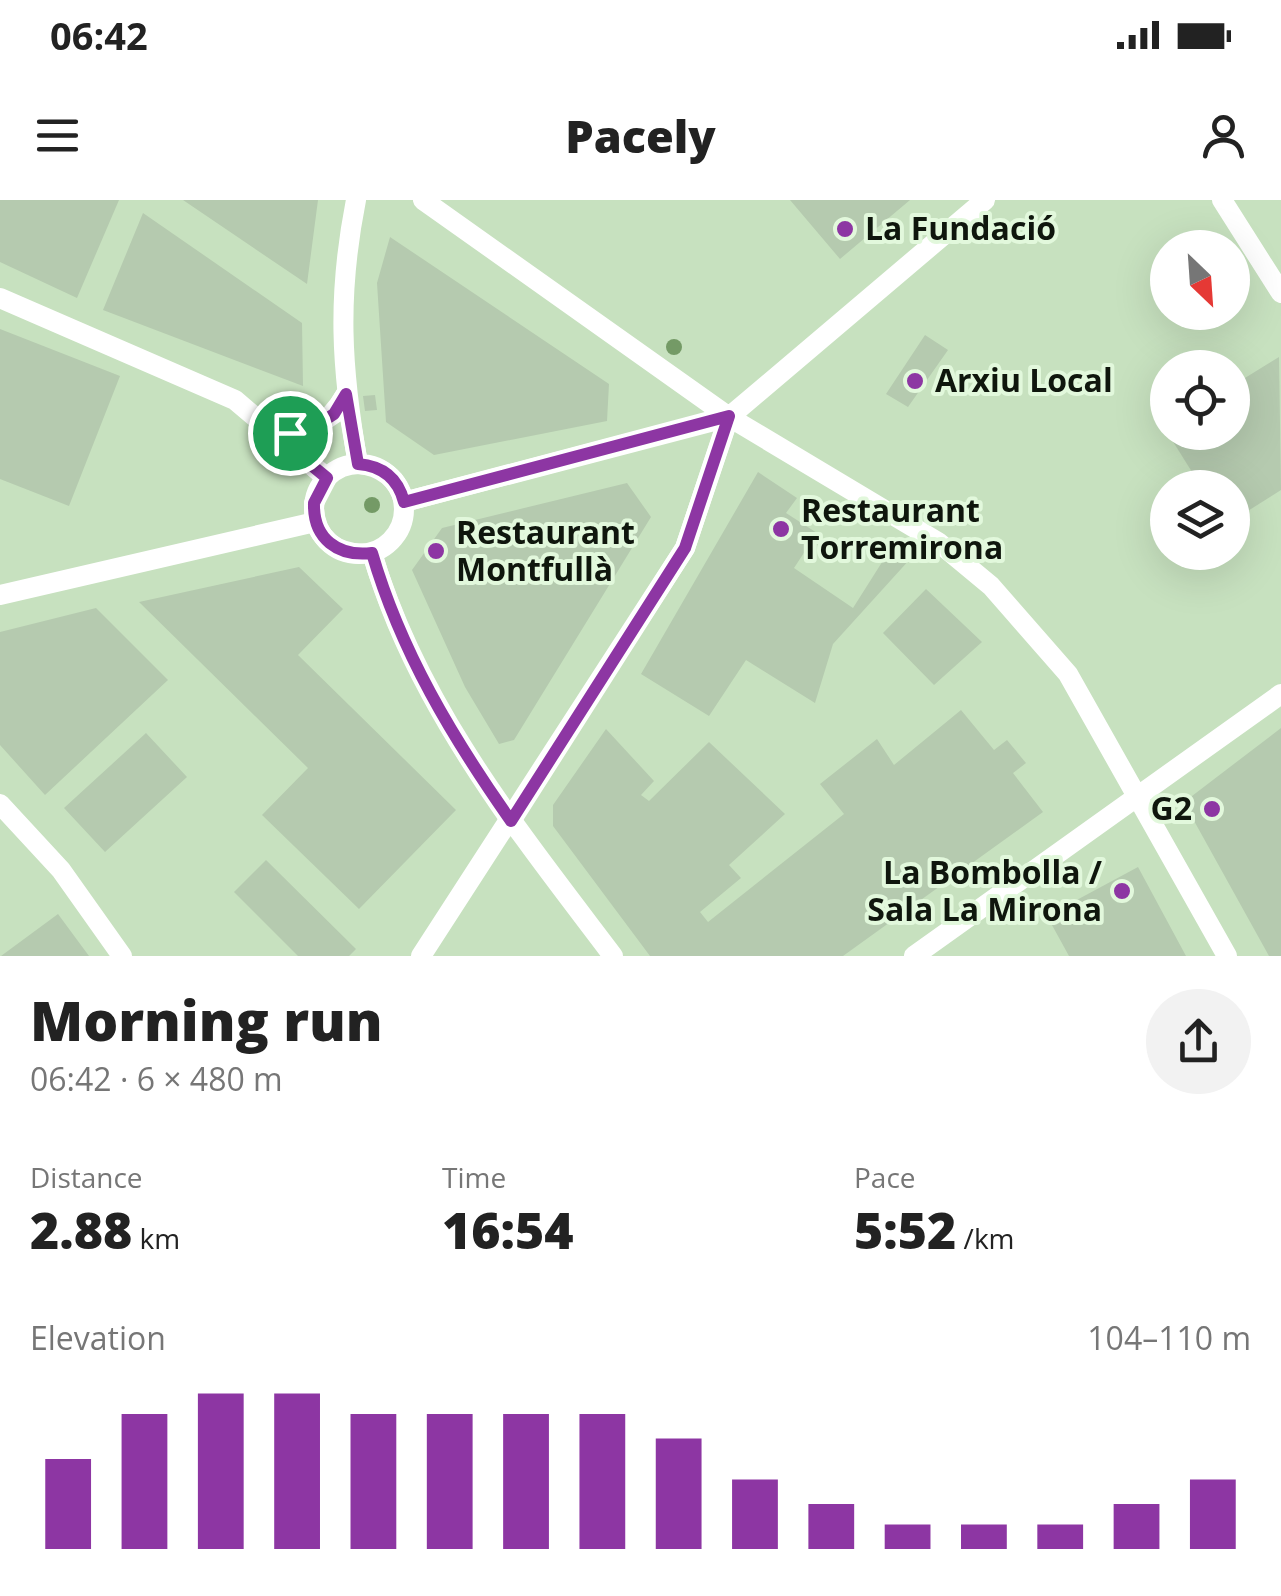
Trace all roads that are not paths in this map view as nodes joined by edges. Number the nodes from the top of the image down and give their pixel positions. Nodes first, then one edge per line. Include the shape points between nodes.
1 (356, 200) edge
2 (422, 200) edge
3 (985, 200) edge
4 (1222, 200) edge
5 (1281, 293) edge
6 (0, 298) edge
7 (346, 394) junction
8 (729, 416) junction
9 (264, 426) junction
10 (358, 464) junction
11 (327, 478) junction
12 (404, 502) junction
13 (315, 522) junction
14 (372, 553) junction
15 (0, 594) edge
16 (1281, 695) edge
17 (1135, 796) junction
18 (0, 804) edge
19 (511, 821) junction
20 (122, 956) edge
21 (421, 956) edge
22 (612, 956) edge
23 (914, 956) edge
24 (1227, 956) edge

1 - 7 street via 340,306
2 - 8 street
3 - 8 street
4 - 5 street
6 - 9 street via 235,400
7 - 9 street via 334,414 305,433
7 - 10 street
8 - 12 street
8 - 17 street via 938,542 991,586 1068,674
8 - 19 street via 685,548
9 - 11 street
10 - 11 street
10 - 12 street via 392,478
11 - 13 street via 314,503
12 - 14 street via 398,534
13 - 14 street via 331,546
13 - 15 street
14 - 19 street via 390,616 416,669
16 - 17 street
17 - 23 street
17 - 24 street
18 - 20 street via 61,870
19 - 21 street
19 - 22 street

